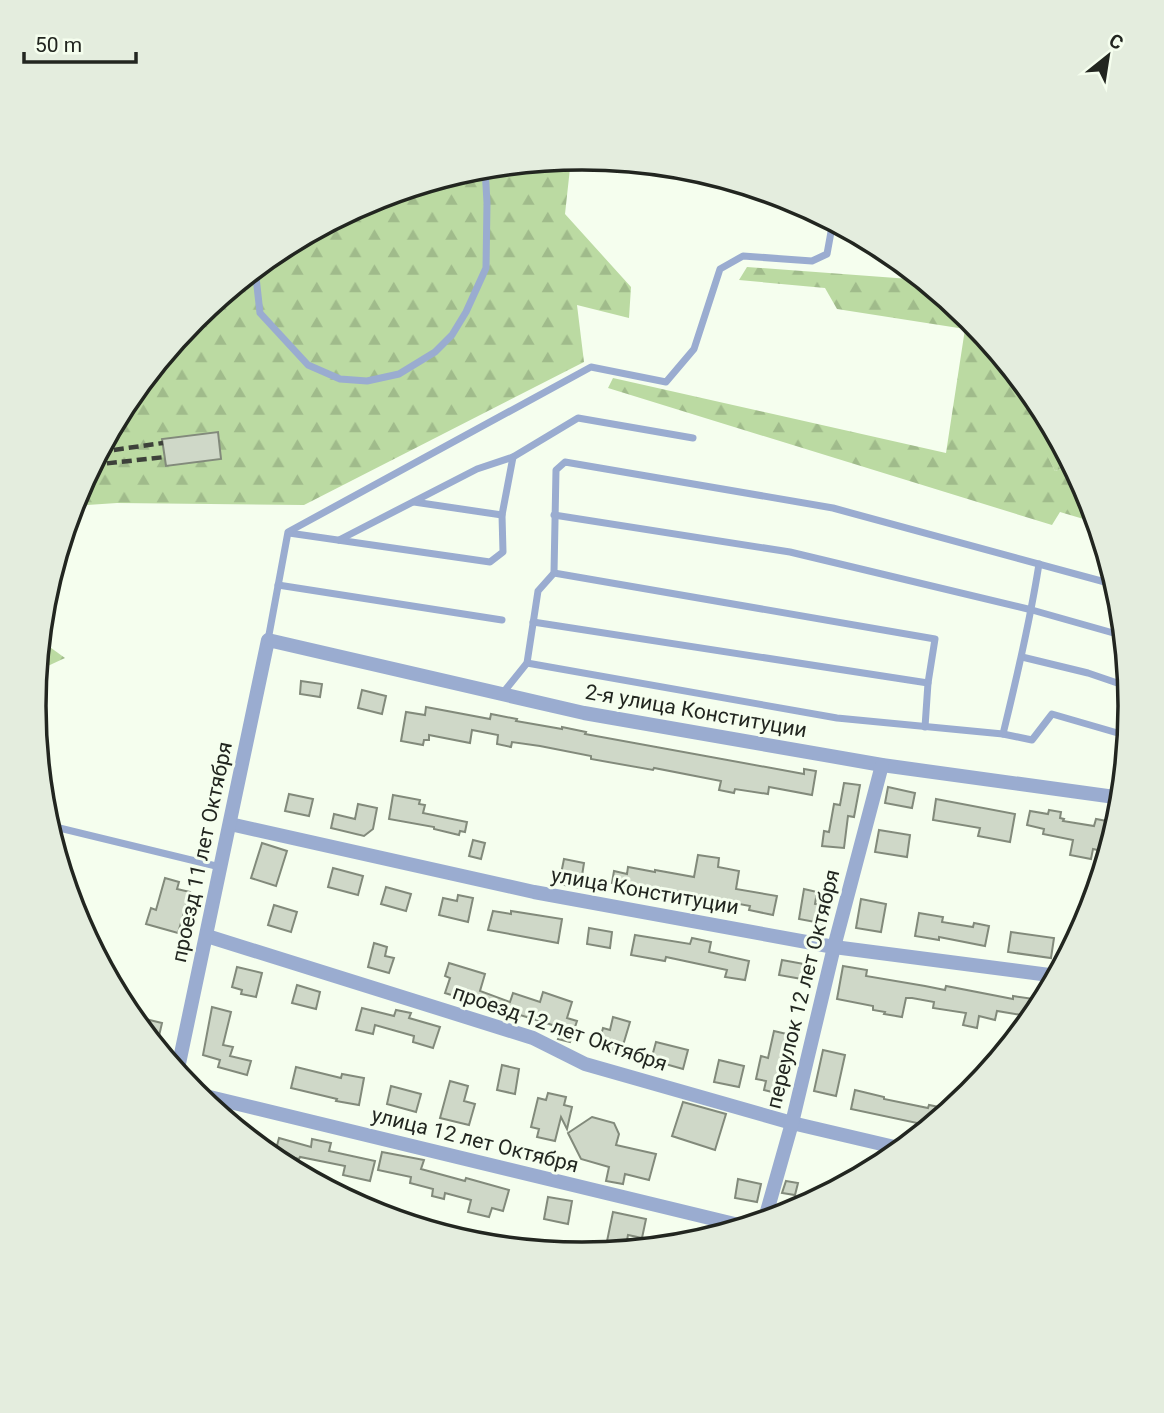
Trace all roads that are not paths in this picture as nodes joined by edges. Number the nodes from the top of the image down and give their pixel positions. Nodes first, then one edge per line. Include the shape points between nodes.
1 (486, 179) edge
2 (831, 232) edge
3 (256, 280) edge
4 (693, 438) dead end
5 (513, 457) junction
6 (414, 502) junction
7 (502, 515) junction
8 (554, 515) junction
9 (288, 532) junction
10 (339, 540) junction
11 (1038, 564) junction
12 (554, 573) junction
13 (1103, 582) edge
14 (278, 585) junction
15 (1031, 610) junction
16 (502, 620) dead end
17 (533, 622) junction
18 (1113, 633) edge
19 (268, 640) junction
20 (1022, 657) junction
21 (527, 663) junction
22 (928, 683) junction
23 (1117, 683) edge
24 (501, 694) junction
25 (925, 727) junction
26 (1117, 733) edge
27 (1003, 734) junction
28 (882, 765) junction
29 (1111, 796) edge
30 (230, 824) junction
31 (60, 828) edge
32 (221, 867) junction
33 (206, 936) junction
34 (834, 947) junction
35 (1047, 975) edge
36 (180, 1061) edge
37 (216, 1099) edge
38 (792, 1123) junction
39 (890, 1146) edge
40 (767, 1210) edge
41 (729, 1223) edge

1 - 3 lane via 486,268 452,335 435,352 399,374 367,382 340,379 308,365 260,313
2 - 9 lane via 827,254 812,261 743,256 720,269 694,349 666,382 591,367
4 - 5 lane via 578,418
5 - 6 lane via 477,469
5 - 7 lane
6 - 7 lane
6 - 10 lane
7 - 10 lane via 503,552 490,562
8 - 11 lane via 556,470 565,462 833,508
8 - 12 lane
8 - 15 lane via 790,552
9 - 10 lane
9 - 14 lane
11 - 13 lane
11 - 15 lane
12 - 17 lane via 538,591
12 - 22 lane via 935,639
14 - 16 lane
14 - 19 lane
15 - 18 lane
15 - 20 lane
17 - 21 lane
17 - 22 lane
19 - 24 street, 2-я улица Конституции
19 - 30 street, проезд 11 лет Октября
20 - 23 lane
20 - 27 lane
21 - 24 lane
21 - 25 lane via 837,719
22 - 25 lane
24 - 28 street, 2-я улица Конституции
25 - 27 lane
26 - 27 lane via 1052,714 1032,740
28 - 29 street, 2-я улица Конституции
28 - 34 street, переулок 12 лет Октября
30 - 32 street, проезд 11 лет Октября
30 - 34 street, улица Конституции via 534,892
31 - 32 lane
32 - 33 street, проезд 11 лет Октября
33 - 36 street, проезд 11 лет Октября
33 - 38 street, проезд 12 лет Октября via 533,1038 584,1064
34 - 35 street, улица Конституции
34 - 38 street, переулок 12 лет Октября
37 - 41 street, улица 12 лет Октября
38 - 39 street, проезд 12 лет Октября
38 - 40 street, переулок 12 лет Октября

